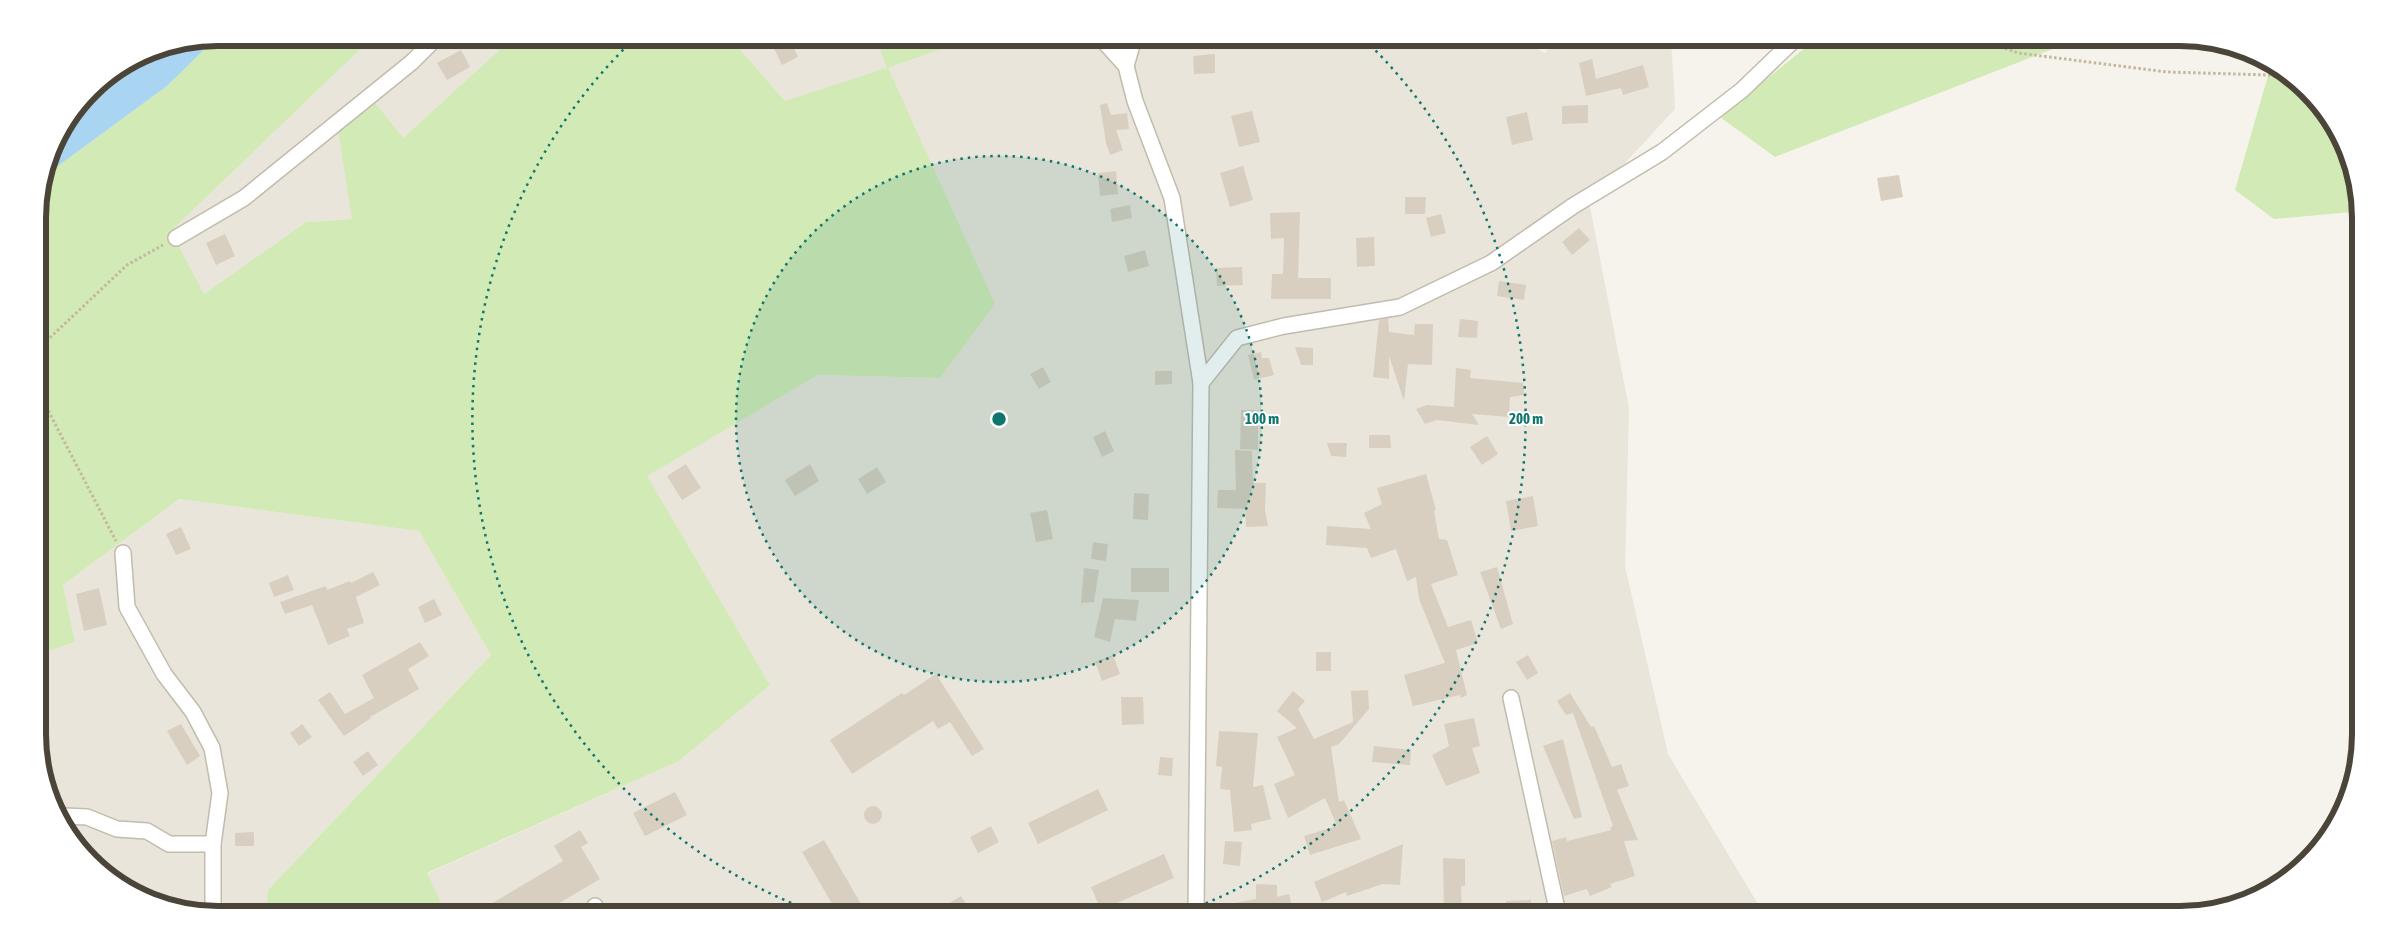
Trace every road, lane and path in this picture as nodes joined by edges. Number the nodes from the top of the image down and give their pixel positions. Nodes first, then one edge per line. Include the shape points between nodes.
1 (1787, 46) edge
2 (2000, 46) edge
3 (427, 47) edge
4 (1109, 47) edge
5 (1120, 47) edge
6 (1132, 47) edge
7 (1126, 66) junction
8 (2278, 77) edge
9 (176, 238) joint
10 (47, 341) edge
11 (1201, 383) junction
12 (47, 408) edge
13 (123, 554) joint
14 (1510, 698) dead end
15 (68, 816) edge
16 (213, 844) junction
17 (212, 905) edge
18 (1555, 905) edge
19 (1196, 906) edge

1 - 11 street via 1742,90 1662,152 1573,206 1491,263 1400,307 1284,326 1237,338
2 - 8 path via 2018,53 2168,72
3 - 9 street via 244,198
4 - 7 street
5 - 7 street
6 - 7 street
7 - 11 street via 1135,101 1172,198
9 - 10 path via 127,265
11 - 19 street
12 - 13 path
13 - 16 street via 128,606 164,674 193,712 212,748 220,793
14 - 18 street
15 - 16 street via 87,817 117,829 146,831 169,844
16 - 17 street

